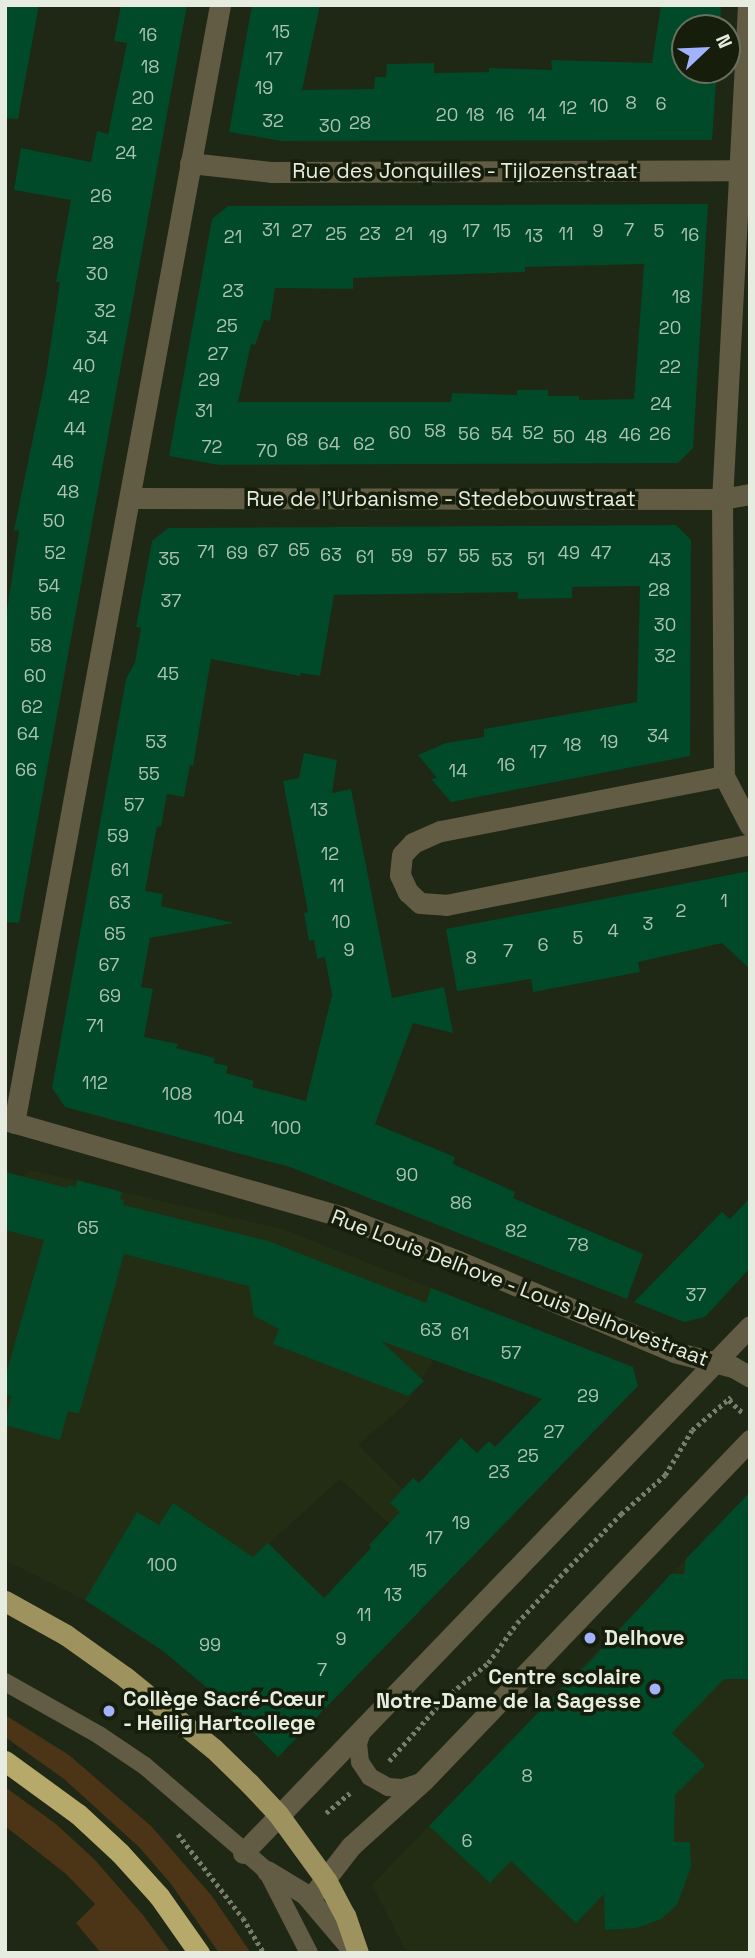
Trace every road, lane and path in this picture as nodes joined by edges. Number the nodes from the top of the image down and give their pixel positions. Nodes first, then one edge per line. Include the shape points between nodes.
1 (220, 5) edge
2 (748, 5) edge
3 (190, 163) junction
4 (739, 170) junction
5 (750, 494) edge
6 (131, 498) junction
7 (722, 499) junction
8 (724, 776) junction
9 (750, 826) edge
10 (750, 844) edge
11 (10, 1122) edge
12 (750, 1326) edge
13 (713, 1363) junction
14 (750, 1377) edge
15 (734, 1395) dead end
16 (728, 1399) junction
17 (750, 1420) edge
18 (750, 1440) edge
19 (5, 1601) edge
20 (5, 1682) edge
21 (364, 1726) junction
22 (5, 1761) edge
23 (387, 1763) dead end
24 (425, 1780) junction
25 (353, 1791) dead end
26 (320, 1806) dead end
27 (326, 1813) junction
28 (278, 1814) junction
29 (333, 1822) dead end
30 (178, 1834) dead end
31 (243, 1853) junction
32 (267, 1871) junction
33 (326, 1880) junction
34 (305, 1895) junction
35 (199, 1953) edge
36 (264, 1953) edge
37 (309, 1953) edge
38 (357, 1953) edge

1 - 3 street
2 - 4 street
3 - 4 street, Rue des Jonquilles - Tijlozenstraat via 271,172
3 - 6 street
4 - 7 street
5 - 7 street, Rue de l'Urbanisme - Stedebouwstraat
6 - 7 street, Rue de l'Urbanisme - Stedebouwstraat
6 - 11 street
7 - 8 street
8 - 9 street
8 - 10 street via 440,831 413,843 402,855 400,875 420,903 446,905
11 - 13 street, Rue Louis Delhove - Louis Delhovestraat via 343,1217 674,1352
12 - 13 street
13 - 14 street, Rue Louis Delhove - Louis Delhovestraat
13 - 21 street
15 - 16 path
16 - 17 path
16 - 23 path via 692,1430 665,1475 575,1562 517,1623 488,1663 446,1697
18 - 24 street
19 - 28 main road via 125,1677 214,1749
20 - 31 lane via 145,1766
21 - 24 lane via 358,1743 360,1762 370,1777 388,1787 403,1788
21 - 28 street
22 - 35 highway via 78,1814 120,1853 159,1896
24 - 33 street via 351,1846
25 - 27 path
26 - 27 path
27 - 29 path
28 - 31 street
28 - 33 main road
30 - 36 path
31 - 32 lane
32 - 34 street
32 - 37 lane
33 - 34 street via 313,1895
33 - 38 main road via 345,1915
34 - 38 street

